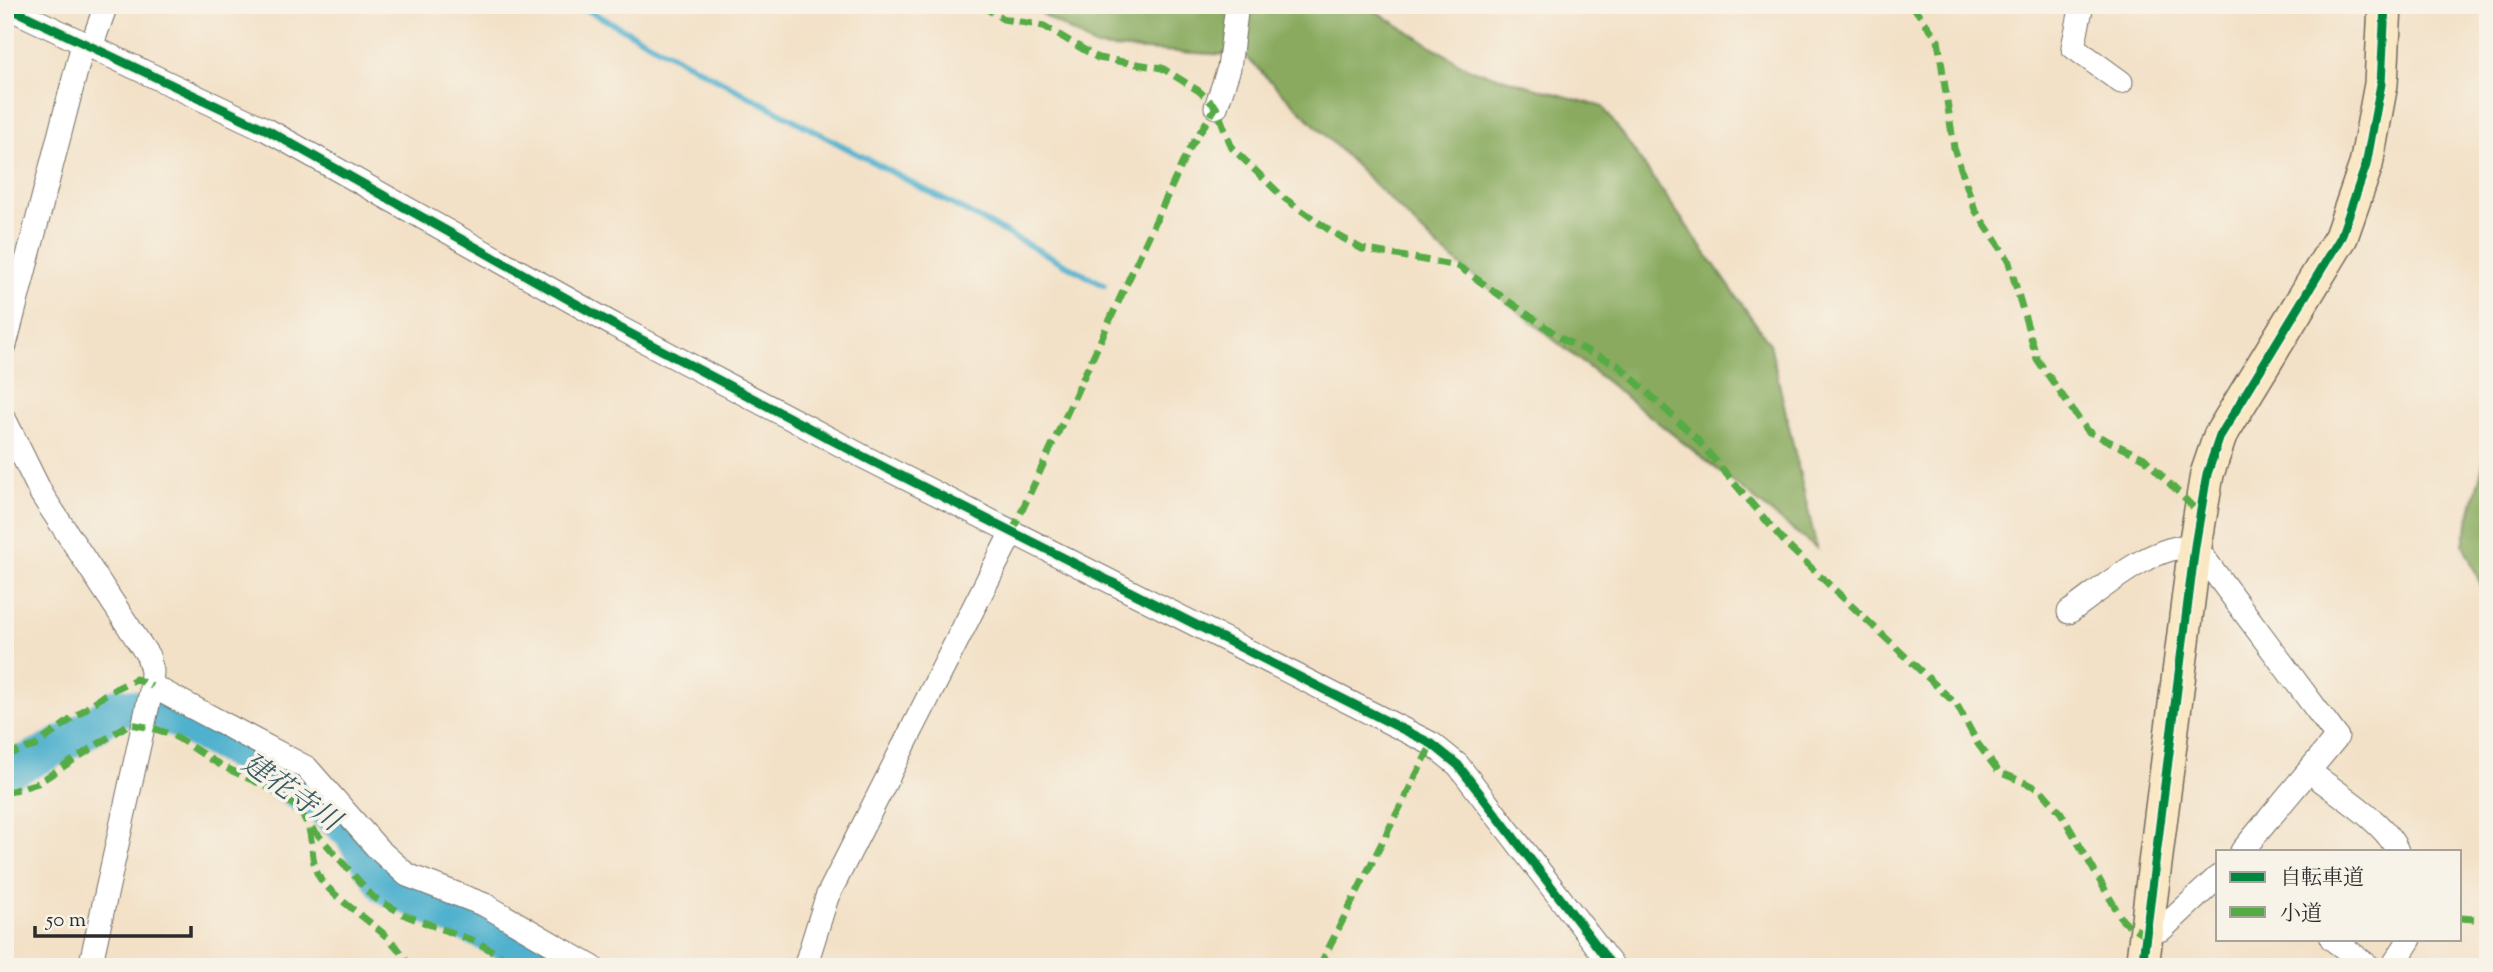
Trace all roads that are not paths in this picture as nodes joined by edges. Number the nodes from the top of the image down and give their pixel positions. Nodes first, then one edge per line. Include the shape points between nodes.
1 (106, 5) edge
2 (1237, 5) edge
3 (2082, 5) edge
4 (2385, 5) edge
5 (5, 6) edge
6 (87, 45) junction
7 (2121, 82) dead end
8 (1216, 107) dead end
9 (5, 345) edge
10 (5, 420) edge
11 (1012, 532) junction
12 (2194, 546) junction
13 (2069, 612) dead end
14 (151, 688) junction
15 (2310, 772) junction
16 (2243, 850) edge
17 (2397, 850) edge
18 (2216, 879) edge
19 (2333, 940) edge
20 (2409, 940) edge
21 (2143, 951) edge
22 (90, 967) edge
23 (592, 967) edge
24 (805, 967) edge
25 (1613, 967) edge
26 (2370, 967) edge
27 (2392, 967) edge

1 - 6 street
2 - 8 street via 1229,68
3 - 7 street via 2073,47
4 - 12 street via 2381,84 2366,165 2350,213 2341,237 2220,436 2207,474
5 - 6 street
6 - 9 street
6 - 11 street via 267,130 614,325
10 - 14 street via 41,495 148,656
11 - 24 street via 827,897
11 - 25 street via 1432,744 1458,765
12 - 13 street via 2175,545
12 - 15 street via 2337,737
12 - 21 street
14 - 22 street
14 - 23 street via 307,768 407,876 485,905
15 - 16 street
15 - 17 street via 2380,828
18 - 21 street
19 - 26 street
20 - 27 street

